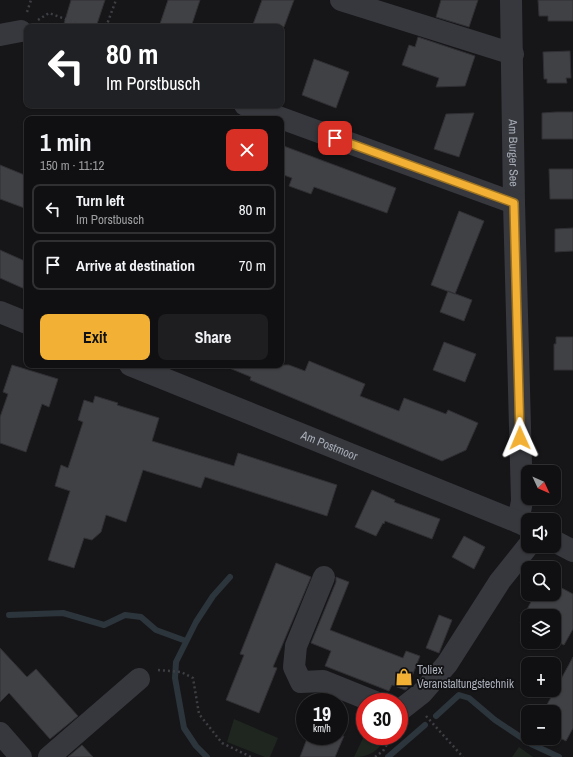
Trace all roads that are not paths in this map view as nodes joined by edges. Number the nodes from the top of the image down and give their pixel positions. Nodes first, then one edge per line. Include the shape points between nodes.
1 (341, 0) edge
2 (512, 0) edge
3 (513, 54) junction
4 (253, 108) edge
5 (275, 116) edge
6 (284, 119) edge
7 (514, 203) junction
8 (0, 312) edge
9 (24, 322) edge
10 (137, 368) edge
11 (522, 513) edge
12 (521, 524) edge
13 (561, 545) edge
14 (573, 551) edge
15 (522, 553) edge
16 (324, 577) dead end
17 (140, 679) dead end
18 (356, 695) edge
19 (408, 704) edge
20 (0, 733) edge
21 (21, 757) edge
22 (49, 757) edge

1 - 3 street
2 - 3 street, Am Burger See
3 - 7 street, Am Burger See
4 - 5 street
6 - 7 street
7 - 11 street, Am Burger See
8 - 9 street
10 - 12 street, Am Postmoor
13 - 14 street
15 - 19 street via 500,581 447,664 422,693
16 - 18 street via 296,646 294,667 301,682 323,681
17 - 22 street
20 - 21 street

